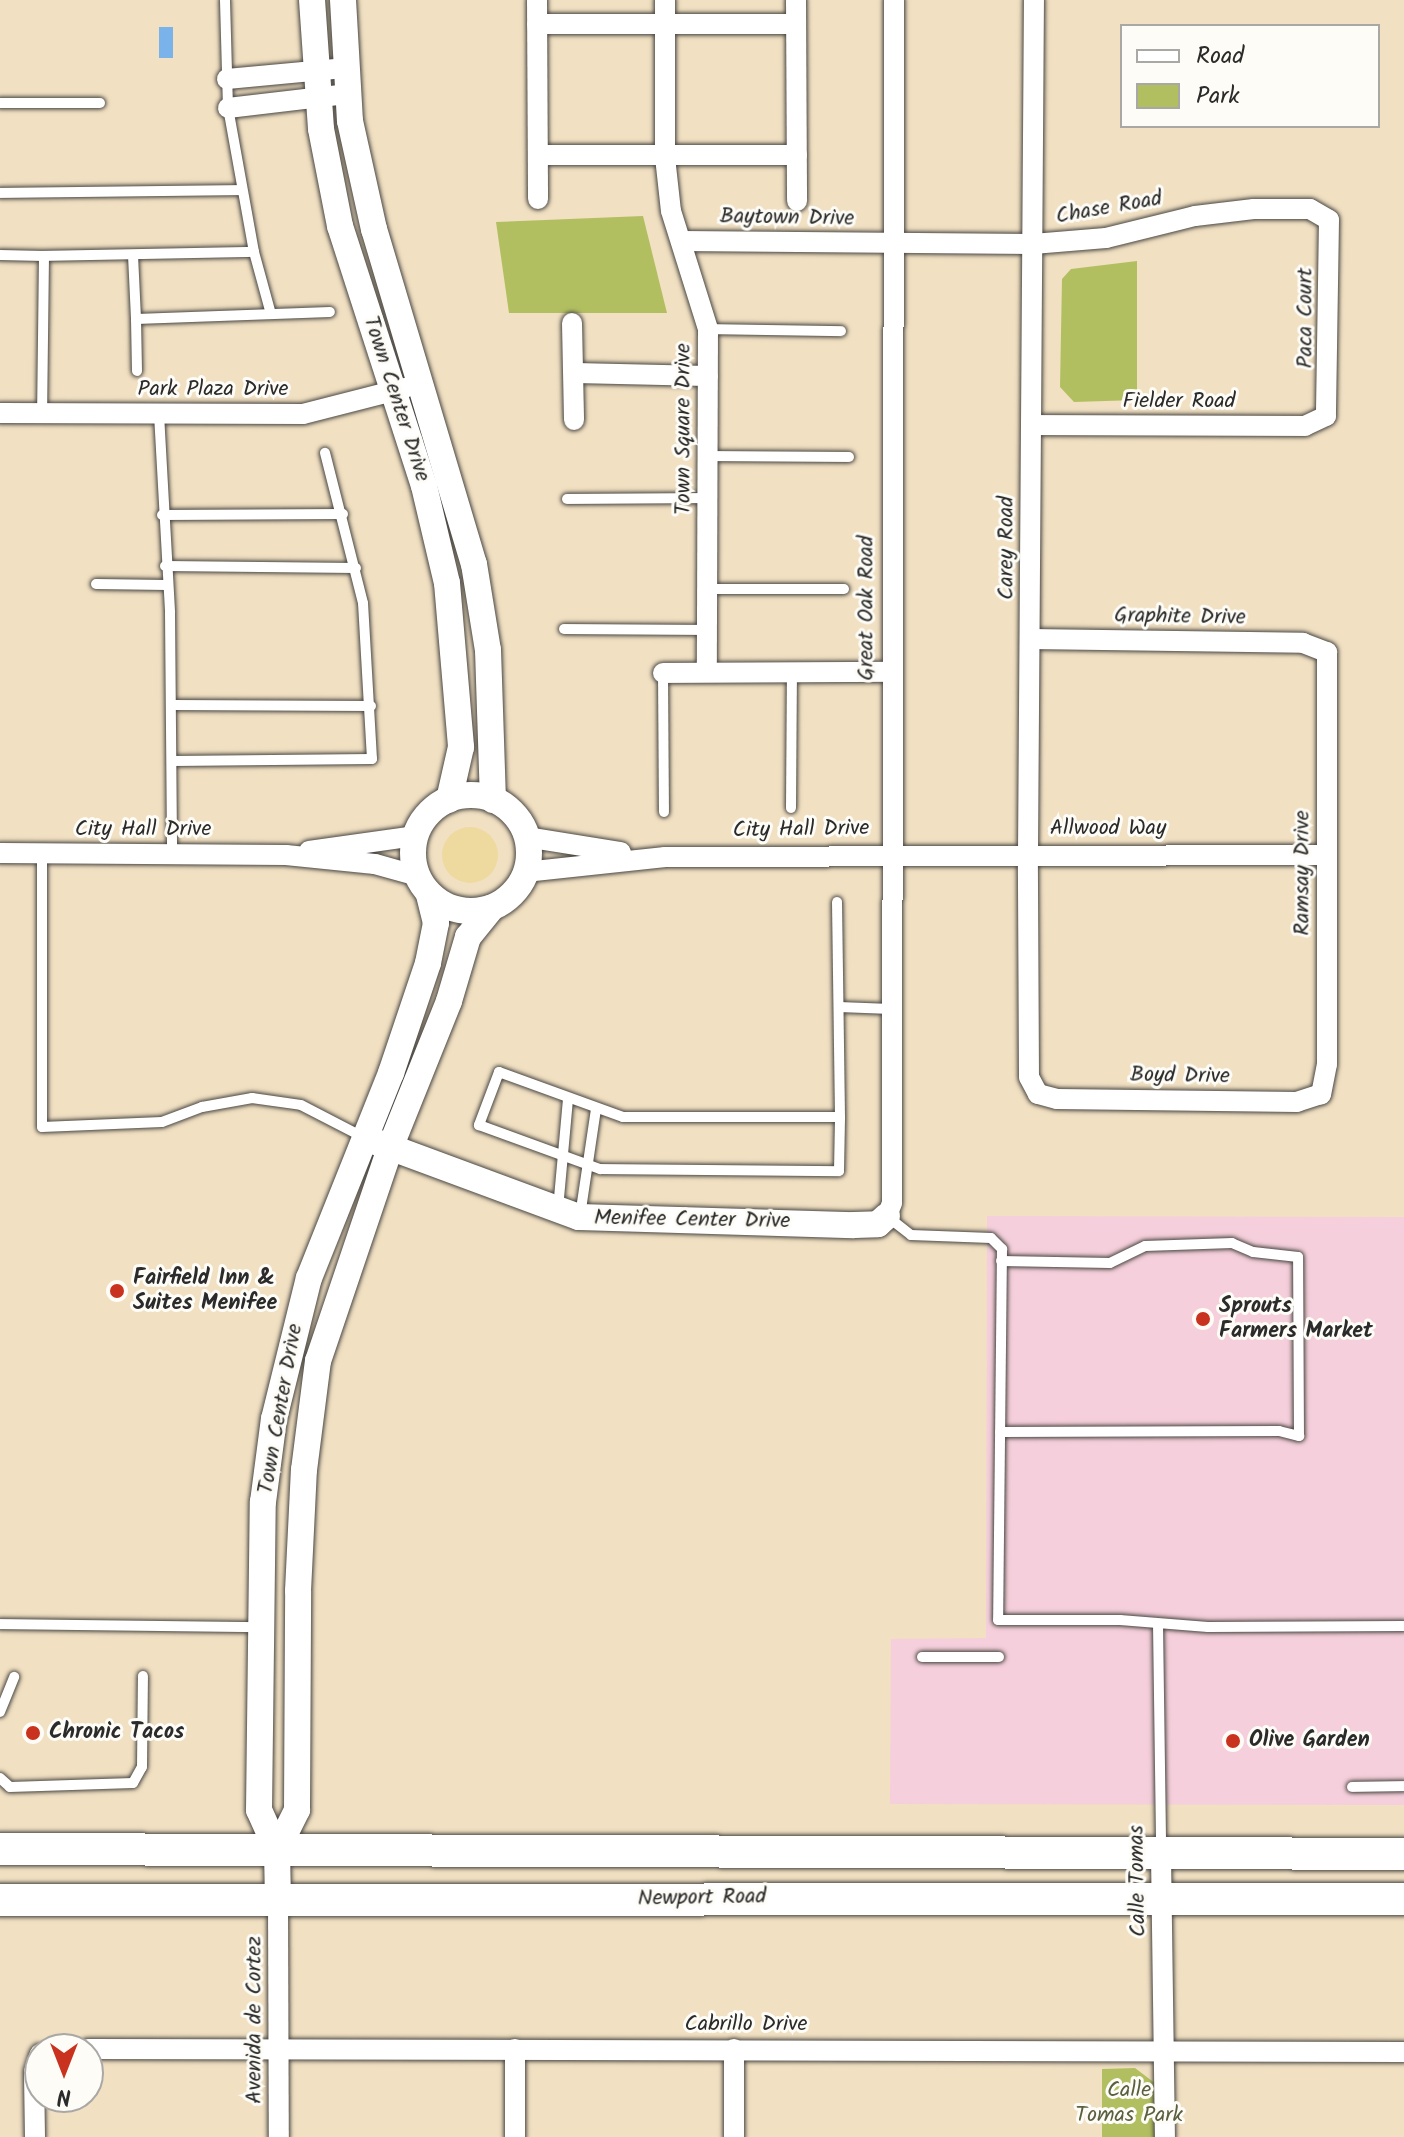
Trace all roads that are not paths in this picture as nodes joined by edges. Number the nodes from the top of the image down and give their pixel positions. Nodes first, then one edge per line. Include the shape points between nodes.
1 (225, 0) edge
2 (312, 0) edge
3 (343, 0) edge
4 (537, 0) edge
5 (665, 0) edge
6 (796, 0) edge
7 (894, 0) edge
8 (1034, 0) edge
9 (537, 24) junction
10 (664, 24) junction
11 (796, 24) junction
12 (227, 79) junction
13 (347, 81) junction
14 (316, 84) junction
15 (0, 103) edge
16 (100, 103) dead end
17 (228, 108) junction
18 (538, 155) junction
19 (797, 155) junction
20 (665, 157) junction
21 (242, 190) junction
22 (0, 193) edge
23 (538, 199) dead end
24 (797, 201) dead end
25 (1329, 220) joint
26 (681, 241) junction
27 (893, 244) junction
28 (1033, 244) junction
29 (254, 252) junction
30 (0, 255) edge
31 (133, 255) junction
32 (44, 256) junction
33 (330, 312) dead end
34 (271, 314) junction
35 (136, 319) junction
36 (572, 323) dead end
37 (708, 329) junction
38 (841, 331) dead end
39 (137, 371) dead end
40 (574, 373) junction
41 (708, 376) junction
42 (422, 384) junction
43 (394, 391) junction
44 (0, 413) edge
45 (42, 413) junction
46 (159, 414) junction
47 (1326, 416) joint
48 (574, 420) dead end
49 (1031, 425) junction
50 (325, 453) dead end
51 (708, 456) junction
52 (849, 457) dead end
53 (708, 498) junction
54 (567, 499) dead end
55 (343, 514) junction
56 (162, 515) junction
57 (165, 566) junction
58 (356, 568) junction
59 (96, 584) dead end
60 (167, 585) junction
61 (707, 589) junction
62 (844, 589) dead end
63 (564, 629) dead end
64 (707, 630) junction
65 (1030, 639) junction
66 (1327, 652) joint
67 (707, 672) junction
68 (792, 672) junction
69 (891, 672) junction
70 (663, 673) joint
71 (172, 705) junction
72 (371, 706) junction
73 (173, 761) junction
74 (449, 800) junction
75 (493, 800) junction
76 (791, 808) dead end
77 (664, 812) dead end
78 (416, 836) junction
79 (526, 837) junction
80 (0, 853) edge
81 (890, 853) junction
82 (1028, 853) junction
83 (42, 854) junction
84 (172, 854) junction
85 (286, 855) junction
86 (1326, 855) junction
87 (665, 857) junction
88 (525, 872) junction
89 (424, 885) junction
90 (837, 902) dead end
91 (492, 907) junction
92 (839, 1007) junction
93 (891, 1009) junction
94 (1038, 1094) joint
95 (1321, 1094) joint
96 (568, 1100) junction
97 (596, 1109) junction
98 (840, 1117) junction
99 (365, 1138) junction
100 (390, 1148) junction
101 (565, 1156) junction
102 (589, 1165) junction
103 (569, 1214) junction
104 (887, 1216) junction
105 (1001, 1261) junction
106 (276, 1412) junction
107 (1000, 1432) junction
108 (298, 1591) junction
109 (0, 1624) edge
110 (1158, 1624) junction
111 (1404, 1626) edge
112 (259, 1627) junction
113 (922, 1657) dead end
114 (999, 1657) dead end
115 (143, 1676) dead end
116 (14, 1677) dead end
117 (0, 1712) edge
118 (0, 1778) edge
119 (1404, 1786) edge
120 (1352, 1787) dead end
121 (0, 1849) edge
122 (277, 1850) junction
123 (1404, 1854) edge
124 (1161, 1855) junction
125 (1163, 1899) junction
126 (1404, 1899) edge
127 (0, 1900) edge
128 (278, 1902) junction
129 (104, 2049) edge
130 (278, 2049) junction
131 (515, 2049) junction
132 (734, 2049) junction
133 (1164, 2052) junction
134 (1404, 2052) edge
135 (35, 2113) edge
136 (35, 2137) edge
137 (279, 2137) edge
138 (515, 2137) edge
139 (734, 2137) edge
140 (1165, 2137) edge

1 - 12 lane
2 - 14 street, Town Center Drive
3 - 13 street, Town Center Drive
4 - 9 street
5 - 10 street, Town Square Drive
6 - 11 street
7 - 27 street, Great Oak Road
8 - 28 street, Carey Road
9 - 10 street
9 - 18 street
10 - 11 street
10 - 20 street, Town Square Drive
11 - 19 street
12 - 14 street
12 - 17 lane
13 - 14 street
13 - 42 street, Town Center Drive via 374,229
14 - 17 street
14 - 43 street, Town Center Drive via 340,226
15 - 16 lane
17 - 21 lane
18 - 20 street
18 - 23 street
19 - 20 street
19 - 24 street
20 - 26 street, Town Square Drive via 671,211
21 - 22 lane
21 - 29 lane
25 - 28 street, Chase Road via 1310,209 1254,209 1195,216 1106,238
25 - 47 street, Paca Court
26 - 27 street, Baytown Drive
26 - 37 street, Town Square Drive
27 - 28 street, Chase Road
27 - 69 street, Great Oak Road
28 - 49 street, Carey Road
29 - 31 lane
29 - 34 lane
30 - 32 lane
31 - 32 lane
31 - 35 lane
32 - 45 lane
33 - 34 lane
34 - 35 lane
35 - 39 lane
36 - 40 street
37 - 38 lane
37 - 41 street, Town Square Drive
40 - 41 street
40 - 48 street
41 - 51 street, Town Square Drive
42 - 43 street, Park Plaza Drive
42 - 75 street, Town Center Drive via 474,564 488,650
43 - 46 street, Park Plaza Drive via 303,414
43 - 74 street, Town Center Drive via 447,583 461,747
44 - 45 street, Park Plaza Drive
45 - 46 street, Park Plaza Drive
46 - 56 lane
47 - 49 street, Fielder Road via 1305,426
49 - 65 street, Carey Road
50 - 55 lane
51 - 52 lane
51 - 53 street, Town Square Drive
53 - 54 lane
53 - 61 street, Town Square Drive
55 - 56 lane
55 - 58 lane
56 - 57 lane
57 - 58 lane
57 - 60 lane
58 - 72 lane
59 - 60 lane
60 - 71 lane
61 - 62 lane
61 - 64 street, Town Square Drive
63 - 64 lane
64 - 67 street, Town Square Drive
65 - 66 street, Graphite Drive via 1303,643
65 - 82 street, Carey Road
66 - 86 street, Ramsay Drive
67 - 68 street
67 - 70 street
68 - 69 street
68 - 76 lane
69 - 81 street, Great Oak Road
70 - 77 lane
71 - 72 lane
71 - 73 lane
72 - 73 lane via 372,759
73 - 84 lane
74 - 75 street
74 - 78 street via 428,815
75 - 79 street via 513,815
78 - 85 street, City Hall Drive
78 - 89 street, Town Center Drive
79 - 87 street, City Hall Drive
79 - 88 street
80 - 83 street, City Hall Drive
81 - 82 street, Allwood Way
81 - 87 street, City Hall Drive
81 - 93 street, Great Oak Road
82 - 86 street, Allwood Way
82 - 94 street, Carey Road via 1029,1077
83 - 84 street, City Hall Drive
83 - 99 lane via 42,1127 162,1122 202,1107 252,1098 301,1105
84 - 85 street, City Hall Drive
85 - 89 street, City Hall Drive via 375,864
86 - 95 street, Ramsay Drive via 1327,1064
87 - 88 street, City Hall Drive
88 - 91 street, Town Center Drive via 510,895
89 - 91 street via 459,910
89 - 99 street, Town Center Drive via 436,923 428,963
90 - 92 lane
91 - 100 street, Town Center Drive via 468,937 449,1001
92 - 93 lane
92 - 98 lane
93 - 104 street, Great Oak Road via 892,1203
94 - 95 street, Boyd Drive via 1057,1099 1297,1102
96 - 97 lane
96 - 101 lane
96 - 101 lane via 499,1072 479,1125
97 - 98 lane via 623,1117
97 - 102 lane
98 - 102 lane via 839,1171
99 - 100 street, Menifee Center Drive
99 - 106 street, Town Center Drive via 309,1278
100 - 103 street, Menifee Center Drive
100 - 108 street, Town Center Drive via 318,1361 304,1470
101 - 102 lane
101 - 103 lane
102 - 103 lane
103 - 104 street, Menifee Center Drive via 854,1225 878,1224
104 - 105 lane via 911,1235 991,1238 1002,1249
105 - 107 lane
105 - 107 lane via 1110,1263 1145,1246 1232,1243 1253,1252 1298,1257 1299,1436 1279,1431
106 - 108 street via 294,1433 282,1554
106 - 112 street, Town Center Drive via 263,1502
107 - 110 lane via 998,1620
108 - 122 street, Town Center Drive via 297,1810
109 - 112 lane
110 - 111 lane
110 - 124 lane, Calle Tomas
112 - 122 street, Town Center Drive via 259,1810
113 - 114 lane
115 - 118 lane via 142,1767 133,1783 10,1787
116 - 117 lane
119 - 120 lane
121 - 122 main road, Newport Road
122 - 124 main road, Newport Road
122 - 128 street, Town Center Drive
123 - 124 main road, Newport Road
124 - 125 street, Calle Tomas
125 - 126 main road, Newport Road
125 - 128 main road, Newport Road
125 - 133 street, Calle Tomas
127 - 128 main road, Newport Road
128 - 130 street, Avenida de Cortez
129 - 130 street, Cabrillo Drive
130 - 131 street, Cabrillo Drive
130 - 137 street, Avenida de Cortez
131 - 132 street, Cabrillo Drive
131 - 138 street
132 - 133 street, Cabrillo Drive
132 - 139 street
133 - 134 street, Cabrillo Drive
133 - 140 street, Calle Tomas
135 - 136 street

